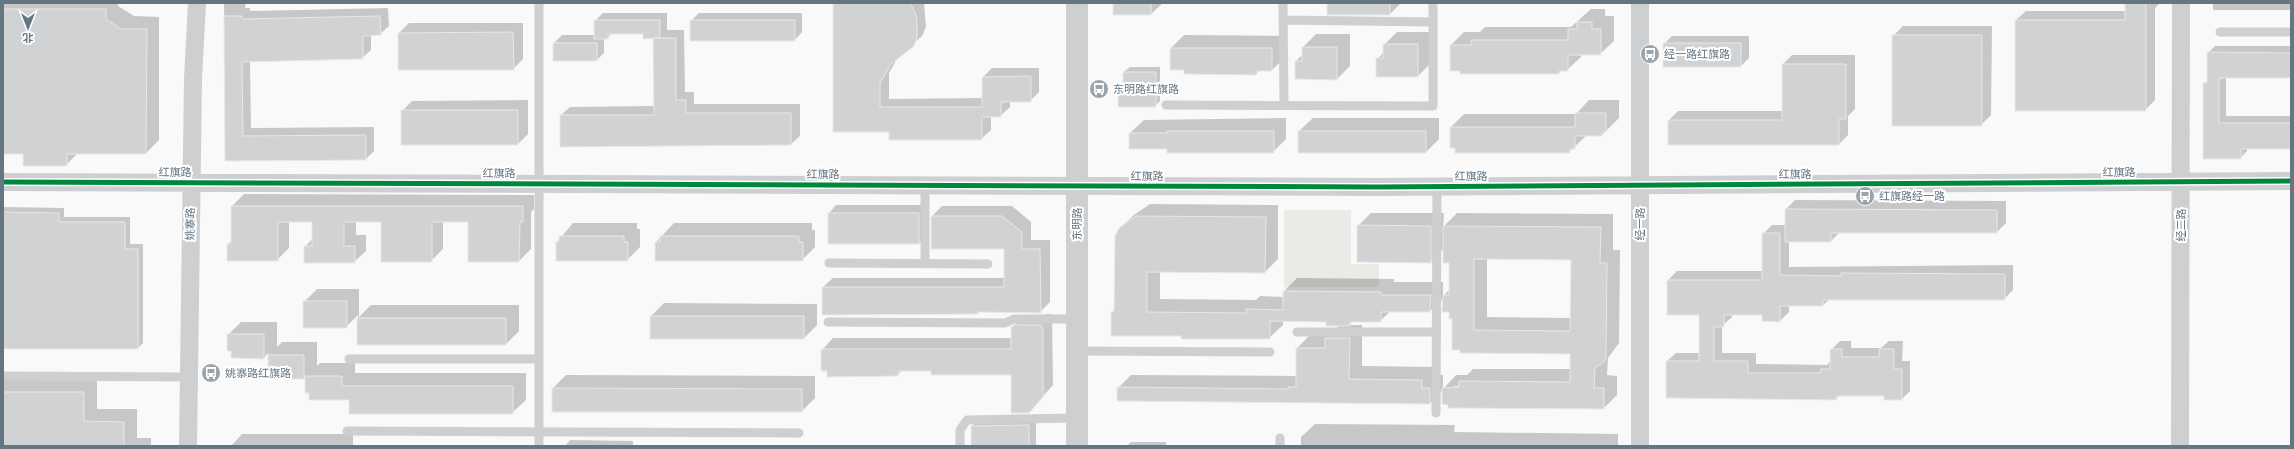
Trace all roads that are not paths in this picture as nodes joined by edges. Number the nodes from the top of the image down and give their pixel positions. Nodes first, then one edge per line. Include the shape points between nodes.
1 (197, 3) edge
2 (539, 3) edge
3 (1077, 3) edge
4 (1283, 3) edge
5 (1433, 3) edge
6 (1640, 3) edge
7 (2181, 3) edge
8 (1283, 20) junction
9 (1433, 22) junction
10 (2220, 32) dead end
11 (2291, 32) edge
12 (1166, 105) dead end
13 (1284, 105) junction
14 (2181, 181) junction
15 (2291, 181) edge
16 (3, 182) edge
17 (191, 182) junction
18 (538, 183) junction
19 (925, 184) junction
20 (1077, 185) junction
21 (1640, 185) junction
22 (1437, 186) junction
23 (829, 263) dead end
24 (925, 264) junction
25 (988, 264) dead end
26 (1077, 319) junction
27 (828, 322) dead end
28 (1297, 332) dead end
29 (1436, 332) junction
30 (1077, 351) junction
31 (1270, 352) dead end
32 (349, 359) dead end
33 (538, 359) junction
34 (3, 376) edge
35 (189, 377) junction
36 (1436, 413) dead end
37 (1077, 418) junction
38 (347, 431) dead end
39 (539, 432) junction
40 (799, 433) dead end
41 (188, 446) edge
42 (539, 446) edge
43 (960, 446) edge
44 (1077, 446) edge
45 (1640, 446) edge
46 (2180, 446) edge

1 - 17 street, 姚寨路
2 - 18 lane
3 - 20 street, 东明路
4 - 8 lane
5 - 9 lane
6 - 21 street, 经一路
7 - 14 street, 经二路
8 - 9 lane
8 - 13 lane
9 - 13 lane via 1432,106
10 - 11 lane
12 - 13 lane
14 - 15 street, 红旗路
14 - 21 street, 红旗路
14 - 46 street, 经二路
16 - 17 street, 红旗路
17 - 18 street, 红旗路
17 - 35 street, 姚寨路
18 - 19 street, 红旗路
18 - 33 lane
19 - 20 street, 红旗路
19 - 24 lane
20 - 22 street, 红旗路
20 - 26 street, 东明路
21 - 22 street, 红旗路
21 - 45 street, 经一路
22 - 29 lane
23 - 24 lane
24 - 25 lane
26 - 27 lane via 1014,319 1005,323
26 - 30 street, 东明路
28 - 29 lane
29 - 36 lane
30 - 31 lane
30 - 37 street, 东明路
32 - 33 lane
33 - 39 lane
34 - 35 lane
35 - 41 street, 姚寨路
37 - 43 lane via 968,420 960,430
37 - 44 street, 东明路
38 - 39 lane
39 - 40 lane
39 - 42 lane

